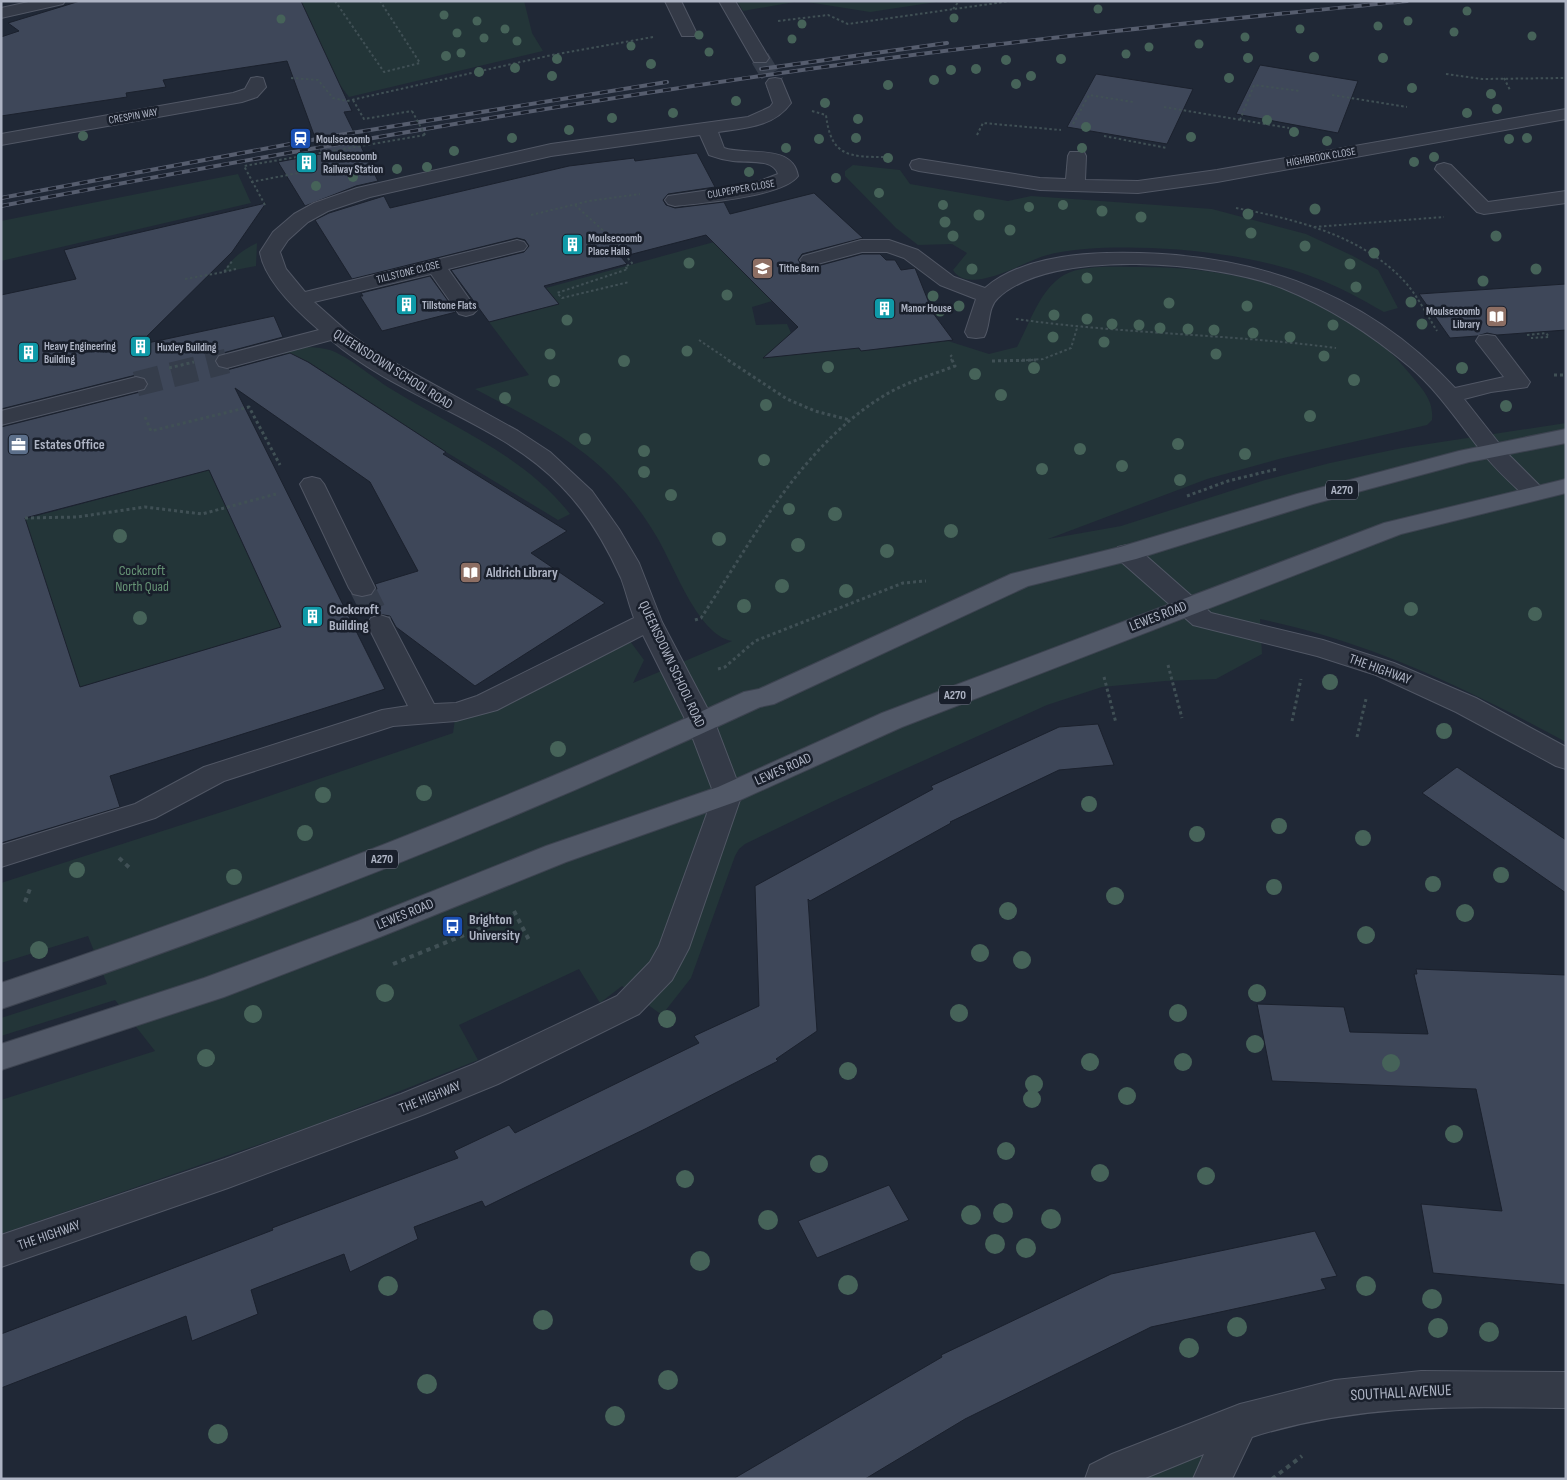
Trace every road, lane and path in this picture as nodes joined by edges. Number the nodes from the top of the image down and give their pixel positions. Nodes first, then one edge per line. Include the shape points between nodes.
1 (58, 1) edge
2 (335, 1) edge
3 (380, 1) edge
4 (674, 1) edge
5 (727, 1) edge
6 (959, 1) edge
7 (1011, 1) edge
8 (952, 10) junction
9 (1, 13) edge
10 (742, 25) junction
11 (688, 32) joint
12 (760, 58) tunnel mouth
13 (1446, 74) dead end
14 (283, 78) dead end
15 (1566, 78) edge
16 (257, 82) dead end
17 (775, 83) tunnel mouth
18 (1300, 91) dead end
19 (353, 100) junction
20 (1133, 102) dead end
21 (1164, 106) dead end
22 (776, 112) junction
23 (1566, 114) edge
24 (1240, 120) junction
25 (707, 129) junction
26 (1294, 129) dead end
27 (1069, 131) dead end
28 (1, 140) edge
29 (1077, 156) dead end
30 (919, 165) joint
31 (308, 168) dead end
32 (1444, 168) dead end
33 (252, 182) junction
34 (1075, 186) junction
35 (257, 193) dead end
36 (1566, 197) edge
37 (675, 200) joint
38 (575, 205) junction
39 (1234, 208) dead end
40 (1484, 208) junction
41 (1313, 228) junction
42 (517, 246) joint
43 (810, 260) dead end
44 (435, 266) junction
45 (630, 282) dead end
46 (988, 296) junction
47 (299, 300) junction
48 (466, 310) dead end
49 (978, 325) junction
50 (1077, 328) junction
51 (332, 333) junction
52 (1440, 334) dead end
53 (699, 340) dead end
54 (1486, 341) dead end
55 (1340, 349) dead end
56 (227, 361) tunnel mouth
57 (990, 361) dead end
58 (963, 365) dead end
59 (955, 366) junction
60 (136, 384) tunnel mouth
61 (1448, 396) junction
62 (1, 418) edge
63 (851, 421) junction
64 (152, 431) dead end
65 (1564, 437) edge
66 (1492, 451) junction
67 (281, 466) dead end
68 (312, 484) dead end
69 (1566, 486) edge
70 (1535, 493) junction
71 (278, 494) dead end
72 (26, 518) dead end
73 (1127, 553) junction
74 (362, 588) tunnel mouth
75 (1185, 606) junction
76 (695, 620) dead end
77 (648, 621) junction
78 (380, 624) tunnel mouth
79 (1168, 664) dead end
80 (1102, 671) dead end
81 (1303, 671) dead end
82 (1367, 695) dead end
83 (425, 714) junction
84 (1182, 718) dead end
85 (1292, 721) dead end
86 (1116, 722) dead end
87 (701, 724) junction
88 (1357, 737) dead end
89 (1566, 758) edge
90 (728, 794) junction
91 (1, 856) edge
92 (1, 996) edge
93 (1, 1057) edge
94 (1, 1252) edge
95 (1566, 1390) edge
96 (1240, 1422) junction
97 (1302, 1456) dead end
98 (1104, 1479) edge
99 (1212, 1479) edge
100 (1272, 1479) edge

1 - 9 street
2 - 3 path via 384,72 420,63
4 - 11 street
5 - 10 street
6 - 8 path
7 - 8 path
8 - 10 path via 848,24 828,15
10 - 12 street
11 - 19 path via 552,55
13 - 15 path via 1482,79
14 - 19 path via 318,80 334,100
16 - 28 street, CRESPIN WAY via 251,93 236,98
17 - 22 street via 782,99
18 - 24 path via 1254,84
19 - 33 path, bridge via 364,119 412,111 425,135 244,166
20 - 27 path via 1089,95
21 - 24 path
22 - 25 street, QUEENSDOWN SCHOOL ROAD via 752,122
22 - 30 path via 817,110 826,115 829,136 848,153 860,157 897,157 898,161
23 - 34 street, HIGHBROOK CLOSE via 1163,185 1124,188
24 - 26 path
25 - 37 street, CULPEPPER CLOSE via 716,151 777,161 787,169 788,176 764,187
25 - 47 street, QUEENSDOWN SCHOOL ROAD via 627,131 382,188 321,207 286,231 270,252 277,271
29 - 34 street
30 - 34 street, HIGHBROOK CLOSE via 1006,180
31 - 33 path via 310,171
32 - 40 street
33 - 35 path
36 - 40 street
37 - 38 path via 670,191
38 - 42 path via 506,221 524,244
38 - 45 path via 632,263 624,267 628,269 557,293 562,298
39 - 41 path via 1280,217
40 - 41 path via 1480,213
41 - 52 path via 1360,249 1405,282
42 - 44 street, TILLSTONE CLOSE
43 - 46 street via 861,246 889,246 911,254 946,281
44 - 47 street, TILLSTONE CLOSE
44 - 48 street
46 - 49 street
46 - 61 street via 1034,271 1080,261 1165,261 1239,269 1299,286 1341,306 1416,362
47 - 51 street, QUEENSDOWN SCHOOL ROAD
49 - 50 path via 1001,317
49 - 59 path via 950,357
50 - 55 path via 1292,342
50 - 57 path via 1071,348 1053,357
51 - 56 street
51 - 77 street, QUEENSDOWN SCHOOL ROAD via 428,392 517,441 562,473 585,498 605,528 633,578
53 - 63 path via 787,399
54 - 61 street via 1519,382
58 - 59 path
59 - 63 path via 905,385
60 - 62 street
61 - 66 street
63 - 76 path via 819,448 797,474 701,618
64 - 67 path via 249,407
65 - 66 main road, A270
66 - 70 street
66 - 73 main road, A270 via 1305,499
68 - 74 street
69 - 70 main road, LEWES ROAD / A270
70 - 75 main road, LEWES ROAD / A270 via 1393,528
71 - 72 path via 202,514 145,507 77,517
73 - 75 street, THE HIGHWAY
73 - 87 main road, A270 via 1020,580
75 - 89 street, THE HIGHWAY via 1202,619 1323,649 1384,669 1466,705
75 - 90 main road, LEWES ROAD / A270 via 892,720
77 - 83 street via 487,704 456,712
77 - 87 street, QUEENSDOWN SCHOOL ROAD
78 - 83 street
79 - 84 path
80 - 86 path
81 - 85 path
82 - 88 path
83 - 91 street via 392,717 214,774 145,811
87 - 90 street, QUEENSDOWN SCHOOL ROAD
87 - 92 main road, A270 via 371,863 167,940
90 - 93 main road, LEWES ROAD / A270 via 556,854 213,988
90 - 94 street, THE HIGHWAY via 674,948 661,971 628,1005 486,1074 413,1104
95 - 96 street, SOUTHALL AVENUE via 1373,1393 1292,1406
96 - 98 street, SOUTHALL AVENUE via 1173,1447
96 - 99 street
97 - 100 path

